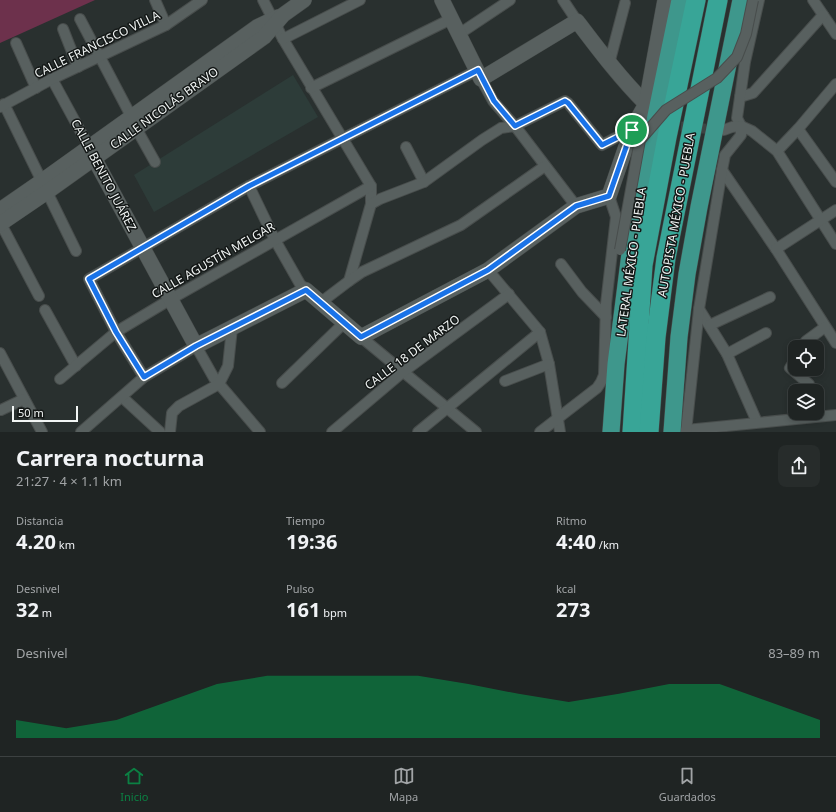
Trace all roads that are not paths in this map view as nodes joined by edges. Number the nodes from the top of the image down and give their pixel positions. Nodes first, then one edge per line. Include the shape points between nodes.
1 (155, 0) edge
2 (202, 0) edge
3 (263, 0) edge
4 (304, 0) edge
5 (360, 0) edge
6 (442, 0) edge
7 (510, 0) edge
8 (563, 0) edge
9 (665, 0) edge
10 (680, 0) edge
11 (696, 0) edge
12 (718, 0) edge
13 (740, 0) edge
14 (753, 0) edge
15 (759, 0) edge
16 (813, 0) edge
17 (625, 3) dead end
18 (823, 16) junction
19 (80, 19) dead end
20 (451, 19) junction
21 (276, 20) junction
22 (577, 21) junction
23 (166, 25) junction
24 (63, 29) dead end
25 (459, 34) junction
26 (836, 34) edge
27 (283, 39) junction
28 (16, 43) dead end
29 (99, 56) junction
30 (609, 64) junction
31 (78, 67) junction
32 (479, 75) junction
33 (52, 79) junction
34 (835, 87) edge
35 (36, 88) junction
36 (311, 88) junction
37 (740, 97) junction
38 (646, 104) junction
39 (2, 106) edge
40 (134, 122) junction
41 (648, 124) dead end
42 (515, 126) junction
43 (741, 126) junction
44 (798, 129) junction
45 (632, 130) junction
46 (724, 130) tunnel mouth
47 (343, 139) junction
48 (406, 147) dead end
49 (777, 151) junction
50 (92, 152) junction
51 (154, 162) dead end
52 (546, 166) junction
53 (722, 170) junction
54 (424, 182) junction
55 (836, 182) edge
56 (249, 186) junction
57 (371, 186) junction
58 (44, 187) junction
59 (609, 196) junction
60 (371, 204) junction
61 (576, 206) junction
62 (836, 210) edge
63 (0, 220) edge
64 (820, 220) junction
65 (275, 240) junction
66 (836, 244) edge
67 (142, 248) junction
68 (776, 249) junction
69 (76, 251) dead end
70 (561, 264) dead end
71 (488, 270) junction
72 (349, 280) junction
73 (608, 286) junction
74 (306, 290) junction
75 (510, 294) junction
76 (39, 296) dead end
77 (770, 297) dead end
78 (171, 299) junction
79 (320, 303) junction
80 (699, 309) junction
81 (45, 310) dead end
82 (606, 317) junction
83 (344, 323) junction
84 (710, 325) junction
85 (825, 327) junction
86 (232, 328) junction
87 (116, 332) junction
88 (540, 332) junction
89 (766, 333) dead end
90 (361, 337) junction
91 (807, 340) edge
92 (836, 343) edge
93 (196, 346) junction
94 (0, 353) edge
95 (727, 354) junction
96 (549, 364) junction
97 (76, 366) junction
98 (403, 372) junction
99 (800, 376) edge
100 (144, 377) junction
101 (60, 379) dead end
102 (505, 381) dead end
103 (282, 383) dead end
104 (219, 384) junction
105 (608, 384) junction
106 (809, 384) dead end
107 (122, 397) junction
108 (24, 399) junction
109 (446, 408) junction
110 (1, 410) dead end
111 (836, 415) edge
112 (558, 418) junction
113 (757, 422) junction
114 (681, 431) edge
115 (42, 432) edge
116 (80, 432) edge
117 (160, 432) edge
118 (170, 432) edge
119 (260, 432) edge
120 (332, 432) edge
121 (418, 432) edge
122 (476, 432) edge
123 (540, 432) edge
124 (560, 432) edge
125 (611, 432) edge
126 (632, 432) edge
127 (648, 432) edge

1 - 23 street
2 - 23 street, CALLE FRANCISCO VILLA
3 - 21 street
4 - 21 main road, CALLE NICOLÁS BRAVO
5 - 27 street
6 - 20 main road
7 - 25 street
8 - 22 street
9 - 38 main road
10 - 105 highway, LATERAL MÉXICO - PUEBLA via 634,222
11 - 126 highway, AUTOPISTA MÉXICO - PUEBLA via 643,265
12 - 127 highway, AUTOPISTA MÉXICO - PUEBLA via 671,227 655,344
13 - 114 highway via 687,274 679,337
14 - 73 street, bridge via 746,34 737,57 717,78 666,110 640,140 620,250
15 - 37 street via 744,62
16 - 18 street
17 - 30 street
18 - 26 street
18 - 37 street via 753,93
19 - 29 street
20 - 25 main road
20 - 36 street
21 - 27 street
21 - 40 main road, CALLE NICOLÁS BRAVO via 264,37
22 - 30 main road
22 - 32 main road
23 - 29 street, CALLE FRANCISCO VILLA
24 - 31 street
25 - 32 main road
27 - 36 street
28 - 35 street
29 - 31 street, CALLE FRANCISCO VILLA
29 - 40 street
30 - 38 main road
31 - 33 street, CALLE FRANCISCO VILLA
32 - 42 street via 494,101
32 - 47 street
33 - 35 street, CALLE FRANCISCO VILLA
33 - 50 street, CALLE BENITO JUÁREZ
34 - 44 street
35 - 39 street, CALLE FRANCISCO VILLA
36 - 47 street
37 - 43 street via 737,118
38 - 45 main road
39 - 58 street
40 - 50 main road, CALLE NICOLÁS BRAVO
40 - 51 street
41 - 45 street
42 - 45 street via 565,101 602,145
42 - 52 street
42 - 54 street via 501,128
43 - 46 street
43 - 49 street via 752,131
43 - 53 street via 741,135 726,156
44 - 49 street
44 - 55 street
45 - 59 main road
47 - 56 street
47 - 57 street
48 - 54 street
49 - 64 street
50 - 58 main road, CALLE NICOLÁS BRAVO
50 - 67 main road, CALLE BENITO JUÁREZ
52 - 61 street
52 - 72 street via 461,226
53 - 68 street
53 - 80 street
54 - 60 street
56 - 65 street
56 - 67 street
57 - 60 street
57 - 65 street, CALLE AGUSTÍN MELGAR
58 - 63 main road, CALLE NICOLÁS BRAVO
58 - 69 street
59 - 61 main road
59 - 73 street via 616,216
60 - 72 street
61 - 71 main road
62 - 64 street
63 - 76 street, CALLE NICOLÁS BRAVO
64 - 66 street
64 - 68 street
65 - 74 street
65 - 78 street, CALLE AGUSTÍN MELGAR
67 - 78 main road, CALLE BENITO JUÁREZ
67 - 87 street via 89,279
68 - 85 street
70 - 82 street via 582,292
71 - 75 street
71 - 90 main road
72 - 79 street
73 - 82 street
74 - 79 main road
74 - 86 main road
75 - 88 street
75 - 98 street, CALLE 18 DE MARZO
77 - 84 street
78 - 87 street, CALLE AGUSTÍN MELGAR
78 - 93 main road, CALLE BENITO JUÁREZ
79 - 83 main road
80 - 84 street
80 - 114 street
81 - 97 street
82 - 105 street via 604,375
83 - 90 main road
83 - 103 street
84 - 95 street
85 - 91 street
85 - 92 street
86 - 93 main road
86 - 104 street via 228,366
87 - 97 street, CALLE AGUSTÍN MELGAR
87 - 100 street
88 - 96 street
88 - 109 street
89 - 95 street
90 - 98 street
93 - 100 street
93 - 104 street, CALLE BENITO JUÁREZ
94 - 108 street
95 - 113 street
96 - 102 street
96 - 112 street
97 - 101 street, CALLE AGUSTÍN MELGAR
98 - 109 street
98 - 120 street, CALLE 18 DE MARZO
99 - 106 street
100 - 107 street
104 - 118 street via 179,406 172,413
104 - 119 street, CALLE BENITO JUÁREZ
105 - 112 street via 597,388
105 - 125 highway, LATERAL MÉXICO - PUEBLA
107 - 116 street
107 - 117 street
108 - 110 street
108 - 115 street
109 - 121 street
109 - 122 street
111 - 113 street
112 - 123 street
112 - 124 street
113 - 114 street

